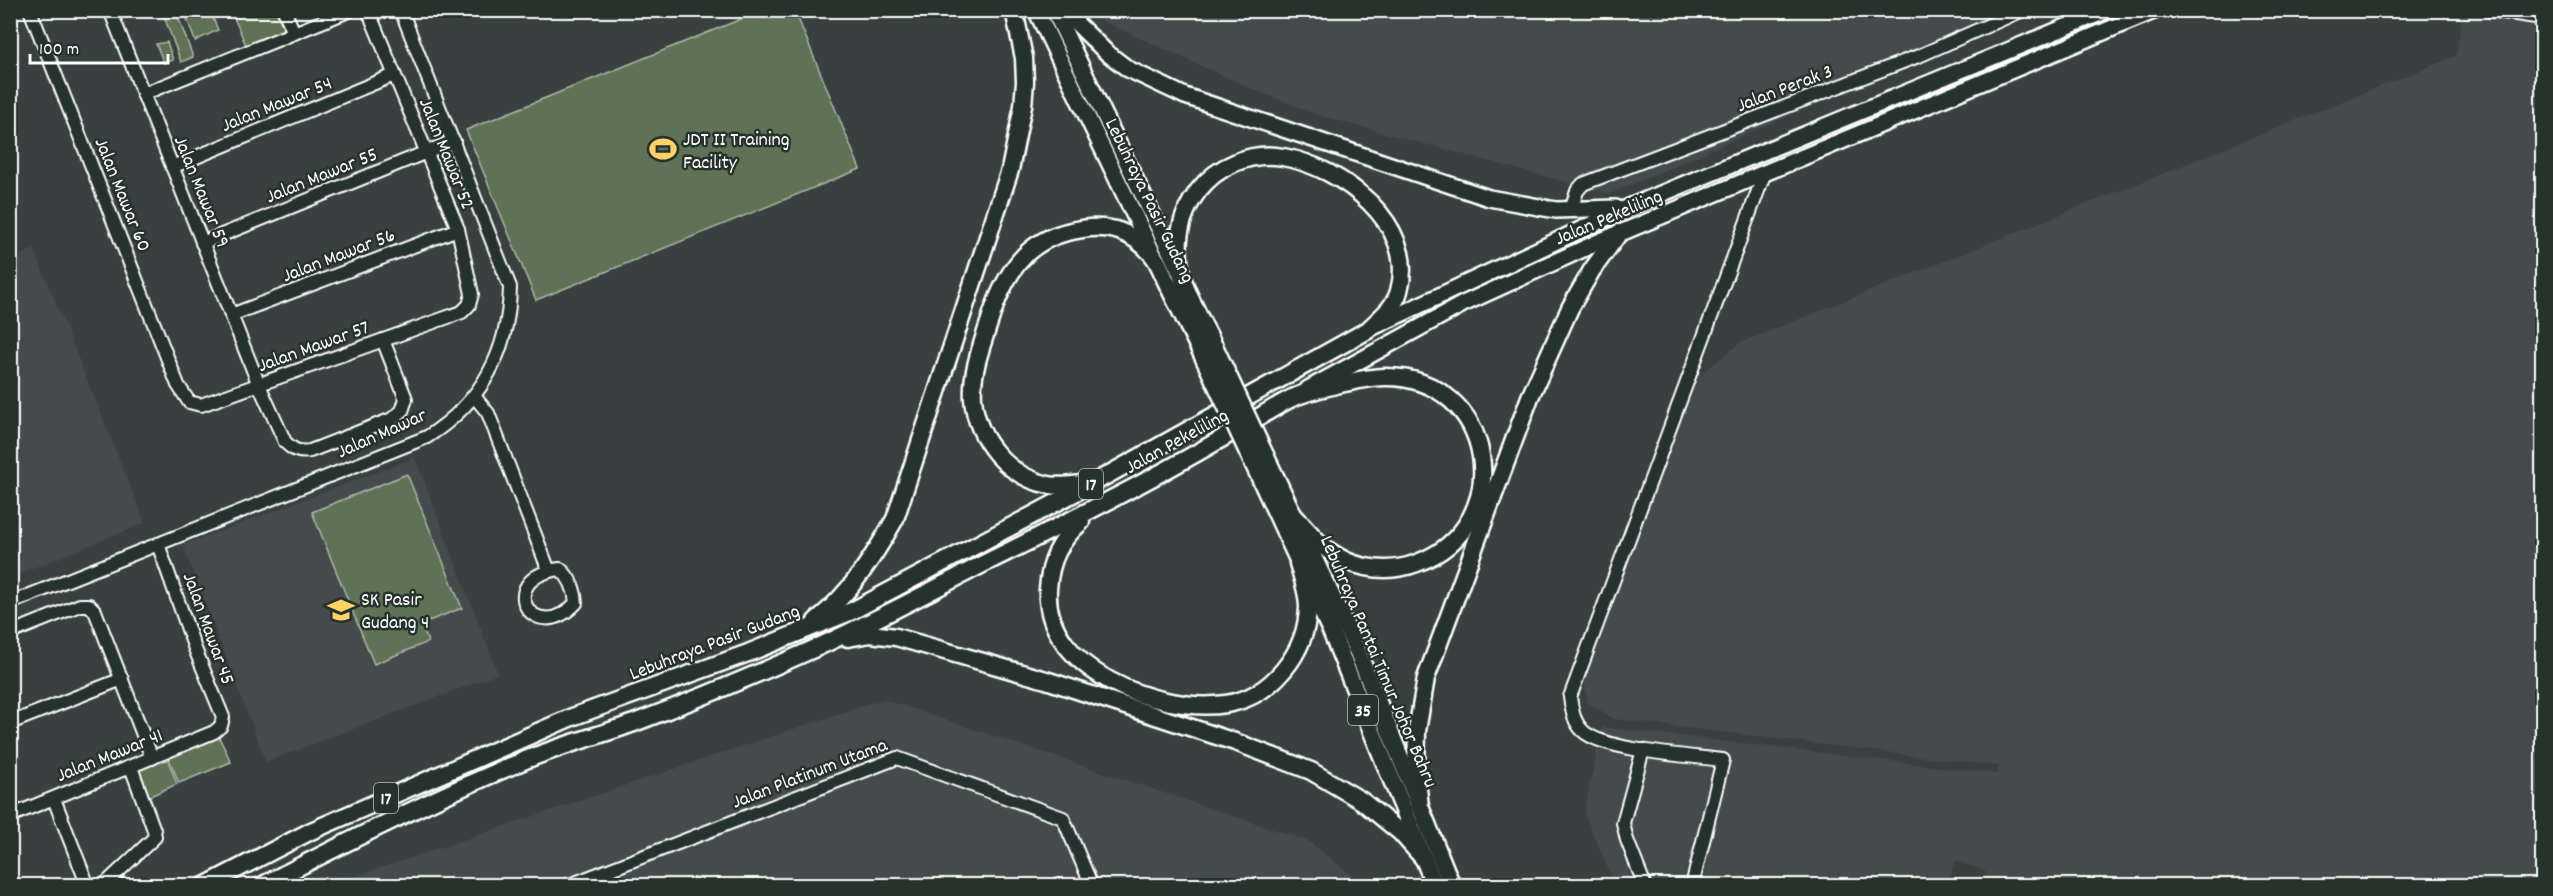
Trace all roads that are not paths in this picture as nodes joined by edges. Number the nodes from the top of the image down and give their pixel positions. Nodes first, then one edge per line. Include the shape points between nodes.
1 (30, 10) edge
2 (284, 10) edge
3 (351, 10) edge
4 (368, 10) edge
5 (401, 10) edge
6 (1014, 10) edge
7 (1036, 10) edge
8 (1054, 10) edge
9 (1063, 10) edge
10 (2023, 10) edge
11 (2107, 10) edge
12 (2156, 10) edge
13 (2490, 10) edge
14 (111, 11) edge
15 (2542, 18) edge
16 (294, 33) junction
17 (394, 75) junction
18 (143, 94) junction
19 (454, 141) junction
20 (426, 152) junction
21 (172, 167) junction
22 (1765, 172) junction
23 (1629, 207) junction
24 (1571, 210) junction
25 (458, 230) junction
26 (1618, 233) junction
27 (202, 243) junction
28 (1153, 254) junction
29 (1182, 275) junction
30 (462, 312) joint
31 (231, 315) junction
32 (1368, 330) junction
33 (383, 340) junction
34 (1208, 351) junction
35 (259, 385) junction
36 (182, 392) joint
37 (474, 396) junction
38 (1292, 397) junction
39 (1259, 460) junction
40 (1095, 482) junction
41 (1100, 506) junction
42 (1295, 516) junction
43 (158, 544) junction
44 (1298, 563) junction
45 (549, 571) junction
46 (10, 603) edge
47 (808, 627) junction
48 (10, 633) edge
49 (816, 648) junction
50 (122, 679) junction
51 (10, 723) edge
52 (221, 726) joint
53 (1643, 750) junction
54 (152, 758) junction
55 (131, 767) junction
56 (54, 799) junction
57 (1420, 807) junction
58 (10, 816) edge
59 (1424, 859) junction
60 (88, 885) edge
61 (103, 885) edge
62 (204, 885) edge
63 (261, 885) edge
64 (567, 885) edge
65 (1092, 885) edge
66 (1435, 885) edge
67 (1452, 885) edge
68 (1645, 885) edge
69 (1692, 885) edge

1 - 36 street, Jalan Mawar 60
2 - 16 street
3 - 16 street
4 - 17 street, Jalan Mawar 52
5 - 19 street, Jalan Mawar
6 - 47 highway via 1025,82 1010,170 895,519 855,581
7 - 28 main road, Lebuhraya Pasir Gudang
8 - 29 main road, Lebuhraya Pasir Gudang
9 - 24 main road via 1128,69 1185,96 1489,198
10 - 24 street, Jalan Perak 3 via 1922,55 1583,184
11 - 23 main road, Jalan Pekeliling
12 - 22 main road, Jalan Pekeliling
13 - 15 street
14 - 18 street, Jalan Mawar 59
16 - 18 street
17 - 20 street, Jalan Mawar 52
17 - 21 street, Jalan Mawar 54
18 - 21 street, Jalan Mawar 59
19 - 20 street, Jalan Mawar 55
19 - 37 street, Jalan Mawar via 510,287 510,310 502,347
20 - 25 street, Jalan Mawar 52
20 - 27 street, Jalan Mawar 55
21 - 27 street, Jalan Mawar 59
22 - 26 main road, Jalan Pekeliling
22 - 53 street via 1570,697 1573,719 1592,738
23 - 24 main road
23 - 32 main road, Jalan Pekeliling
25 - 30 street, Jalan Mawar 52 via 472,294
25 - 31 street, Jalan Mawar 56
26 - 38 main road, Jalan Pekeliling / 17 via 1463,304
26 - 57 highway via 1570,308 1530,397 1426,678 1417,741
27 - 31 street, Jalan Mawar 59
28 - 34 highway, Lebuhraya Pasir Gudang
28 - 40 highway via 1125,232 1109,227 1067,231 1037,246 1024,255 1000,293 976,368 973,397 978,421 988,444 1004,462 1018,473 1051,485
29 - 32 highway, Lebuhraya Pasir Gudang via 1180,227 1202,185 1240,161 1283,157 1319,170 1354,190 1385,219 1394,234 1401,263 1399,292
29 - 34 highway, Lebuhraya Pasir Gudang
30 - 33 street, Jalan Mawar 57
31 - 35 street, Jalan Mawar 59
32 - 40 highway, Lebuhraya Pasir Gudang / 17
33 - 35 street, Jalan Mawar 57
33 - 35 street, Jalan Mawar 59 via 406,399 402,411 392,419 310,451 298,451 285,442
34 - 39 highway, Lebuhraya Pasir Gudang, bridge
35 - 36 street, Jalan Mawar 57 via 201,405 189,402
37 - 43 street, Jalan Mawar via 427,436
37 - 45 street via 488,413
38 - 41 highway, Jalan Pekeliling / 17
38 - 42 highway via 1379,377 1432,387 1451,399 1469,420 1479,444 1483,476 1473,515 1458,538 1434,557 1407,567 1377,569 1346,560 1319,544
39 - 42 highway, Lebuhraya Pantai Timur Johor Bahru
39 - 44 highway, Lebuhraya Pantai Timur Johor Bahru
40 - 47 highway, Lebuhraya Pasir Gudang / 17 via 852,611
41 - 44 highway via 1071,531 1058,549 1049,572 1051,615 1061,639 1097,675 1152,696 1225,704 1261,691 1274,680 1299,647 1308,608
41 - 49 highway, 17
42 - 57 highway, Lebuhraya Pantai Timur Johor Bahru / 35 via 1357,650
43 - 46 street, Jalan Mawar
43 - 52 street, Jalan Mawar 45 via 223,717
44 - 59 highway, Lebuhraya Pantai Timur Johor Bahru / 35 via 1331,631
45 - 45 street via 531,579 523,595 531,614 546,620 567,612 576,603 568,576 560,569
47 - 62 highway, Lebuhraya Pasir Gudang / 17 via 572,717 311,831
48 - 50 street via 80,605 89,605 95,611
49 - 59 highway via 870,634 896,637 1046,680 1238,743 1311,771 1362,801 1400,832
49 - 63 highway, 17 via 633,723 517,763
50 - 51 street
50 - 54 street
52 - 54 street, Jalan Mawar 41
53 - 68 street via 1623,823
53 - 69 street via 1723,760
54 - 55 street, Jalan Mawar 41
55 - 56 street, Jalan Mawar 41
55 - 61 street via 154,837
56 - 58 street, Jalan Mawar 41
56 - 60 street
57 - 67 highway, Lebuhraya Pantai Timur Johor Bahru / 35
59 - 66 highway, Lebuhraya Pantai Timur Johor Bahru / 35
64 - 65 street, Jalan Platinum Utama via 901,758 1063,818

